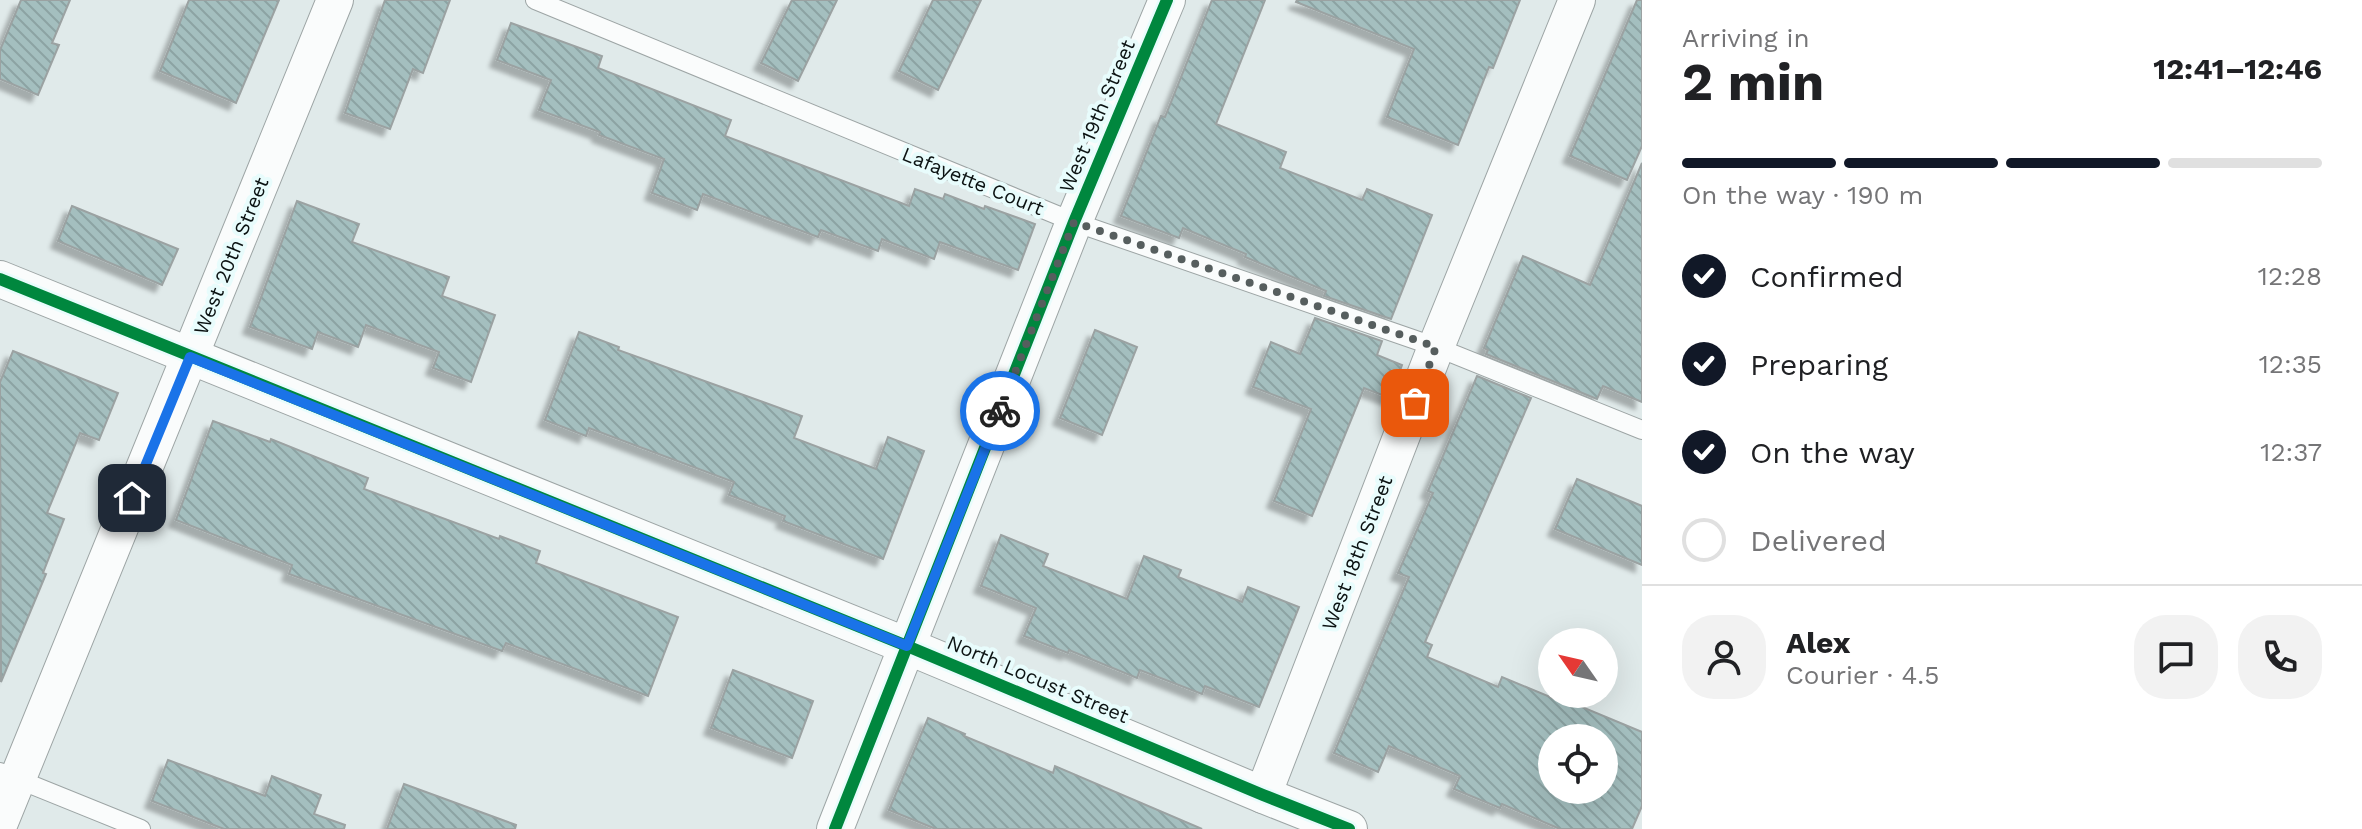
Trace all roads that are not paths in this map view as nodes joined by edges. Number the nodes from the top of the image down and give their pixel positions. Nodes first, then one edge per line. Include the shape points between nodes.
1 (335, 0) edge
2 (535, 0) edge
3 (1167, 0) edge
4 (1577, 0) edge
5 (1074, 222) junction
6 (0, 279) edge
7 (1436, 347) junction
8 (190, 357) junction
9 (1642, 430) edge
10 (907, 646) junction
11 (8, 776) edge
12 (1263, 795) junction
13 (0, 822) edge
14 (141, 829) edge
15 (835, 829) edge
16 (1349, 829) edge

1 - 8 street, West 20th Street
2 - 5 lane, Lafayette Court
3 - 5 street, West 19th Street
4 - 7 street, West 18th Street
5 - 7 lane, Lafayette Court
5 - 10 street, West 19th Street
6 - 8 street, North Locust Street
7 - 9 lane, Lafayette Court
7 - 12 street, West 18th Street
8 - 10 street, North Locust Street
8 - 11 street, West 20th Street
10 - 12 street, North Locust Street
10 - 15 street, West 19th Street
11 - 13 street, West 20th Street
11 - 14 lane
12 - 16 street, North Locust Street

